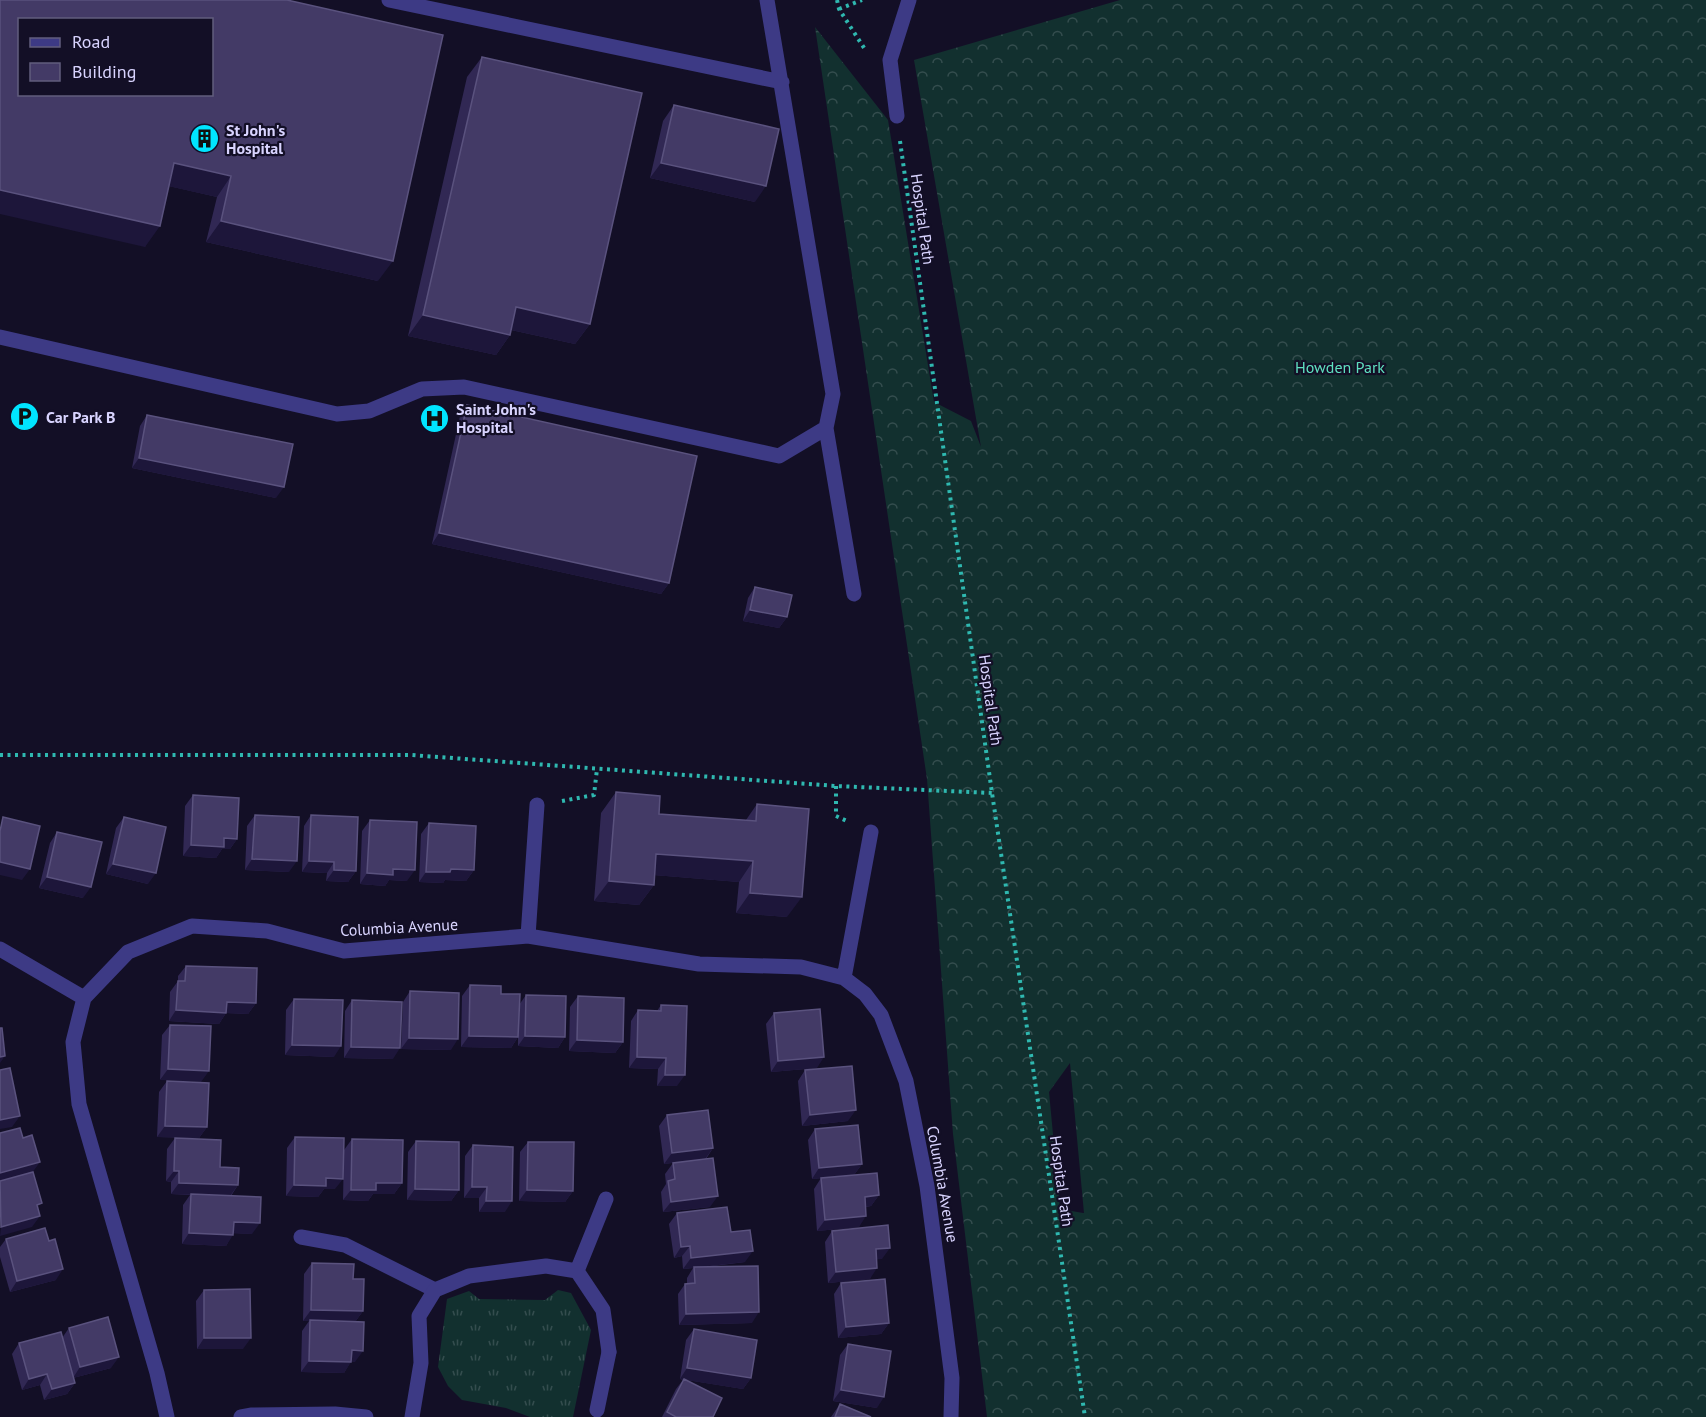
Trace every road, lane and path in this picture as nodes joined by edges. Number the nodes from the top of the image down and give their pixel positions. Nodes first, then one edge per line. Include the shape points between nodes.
1 (389, 0) edge
2 (767, 0) edge
3 (837, 0) edge
4 (862, 0) edge
5 (909, 0) edge
6 (839, 9) junction
7 (871, 60) dead end
8 (782, 82) junction
9 (897, 116) joint
10 (0, 337) edge
11 (826, 428) junction
12 (854, 594) dead end
13 (0, 755) edge
14 (597, 769) junction
15 (836, 786) junction
16 (992, 794) junction
17 (537, 805) joint
18 (871, 832) joint
19 (528, 936) junction
20 (0, 949) edge
21 (844, 978) junction
22 (84, 998) junction
23 (606, 1199) dead end
24 (301, 1237) dead end
25 (577, 1271) junction
26 (435, 1290) junction
27 (597, 1410) dead end
28 (167, 1417) edge
29 (241, 1417) edge
30 (366, 1417) edge
31 (412, 1417) edge
32 (951, 1417) edge
33 (1085, 1417) edge

1 - 8 street
2 - 8 street
3 - 6 path
4 - 6 path
5 - 9 street via 890,60
6 - 7 path
8 - 11 street via 833,394
9 - 16 path, Hospital Path
10 - 11 street via 338,414 369,411 422,389 464,387 779,456
11 - 12 street
13 - 14 path via 411,755
14 - 15 path
14 - 17 path via 594,795
15 - 16 path
15 - 18 path via 836,816
16 - 33 path, Hospital Path
17 - 19 street
18 - 21 street
19 - 21 street, Columbia Avenue via 699,964 801,967
19 - 22 street, Columbia Avenue via 344,951 267,931 192,926 128,952
20 - 22 street
21 - 32 street, Columbia Avenue via 866,994 881,1016 906,1081 927,1186 942,1292 952,1378
22 - 28 street, Columbia Avenue via 73,1042 79,1104
23 - 25 street
24 - 26 street via 345,1245
25 - 26 street via 546,1266 469,1276
25 - 27 street via 603,1310 609,1352
26 - 31 street via 419,1316 421,1363
29 - 30 street

